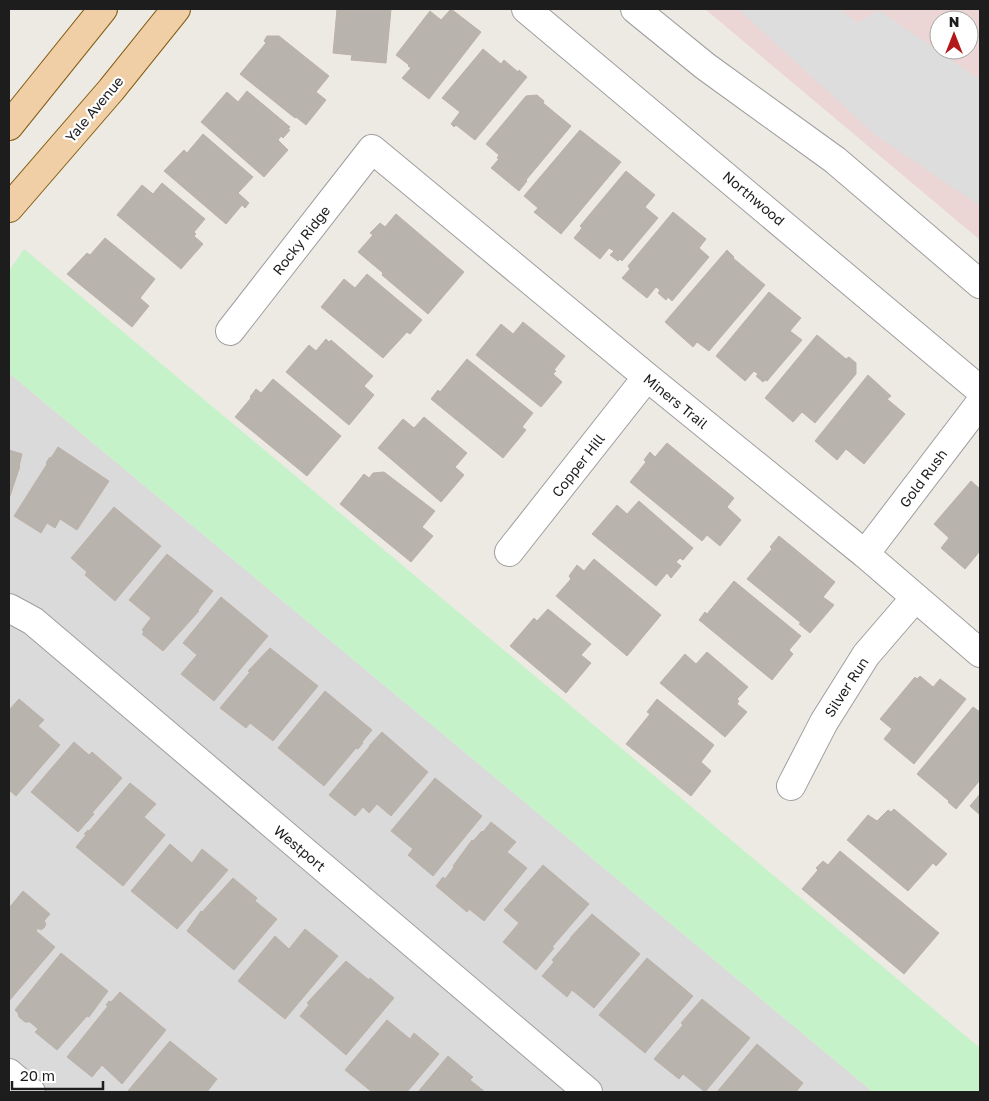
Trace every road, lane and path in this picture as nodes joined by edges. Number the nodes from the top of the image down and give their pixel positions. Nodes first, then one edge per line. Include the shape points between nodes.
1 (103, 9) edge
2 (176, 9) edge
3 (526, 9) edge
4 (635, 9) edge
5 (9, 126) edge
6 (372, 148) joint
7 (9, 208) edge
8 (980, 284) edge
9 (230, 331) dead end
10 (647, 377) junction
11 (980, 390) edge
12 (980, 403) edge
13 (509, 552) dead end
14 (865, 554) junction
15 (915, 598) junction
16 (9, 608) edge
17 (980, 653) edge
18 (791, 786) dead end
19 (9, 1073) edge
20 (31, 1092) edge
21 (588, 1092) edge

1 - 5 main road
2 - 7 main road, Yale Avenue
3 - 11 street, Northwood
4 - 8 street via 704,66 834,160
6 - 9 street, Rocky Ridge
6 - 10 street, Miners Trail
10 - 13 street, Copper Hill
10 - 14 street, Miners Trail
12 - 14 street, Gold Rush
14 - 15 street, Miners Trail
15 - 17 street, Miners Trail
15 - 18 street, Silver Run via 866,655 824,722
16 - 21 street, Westport via 33,621
19 - 20 street

